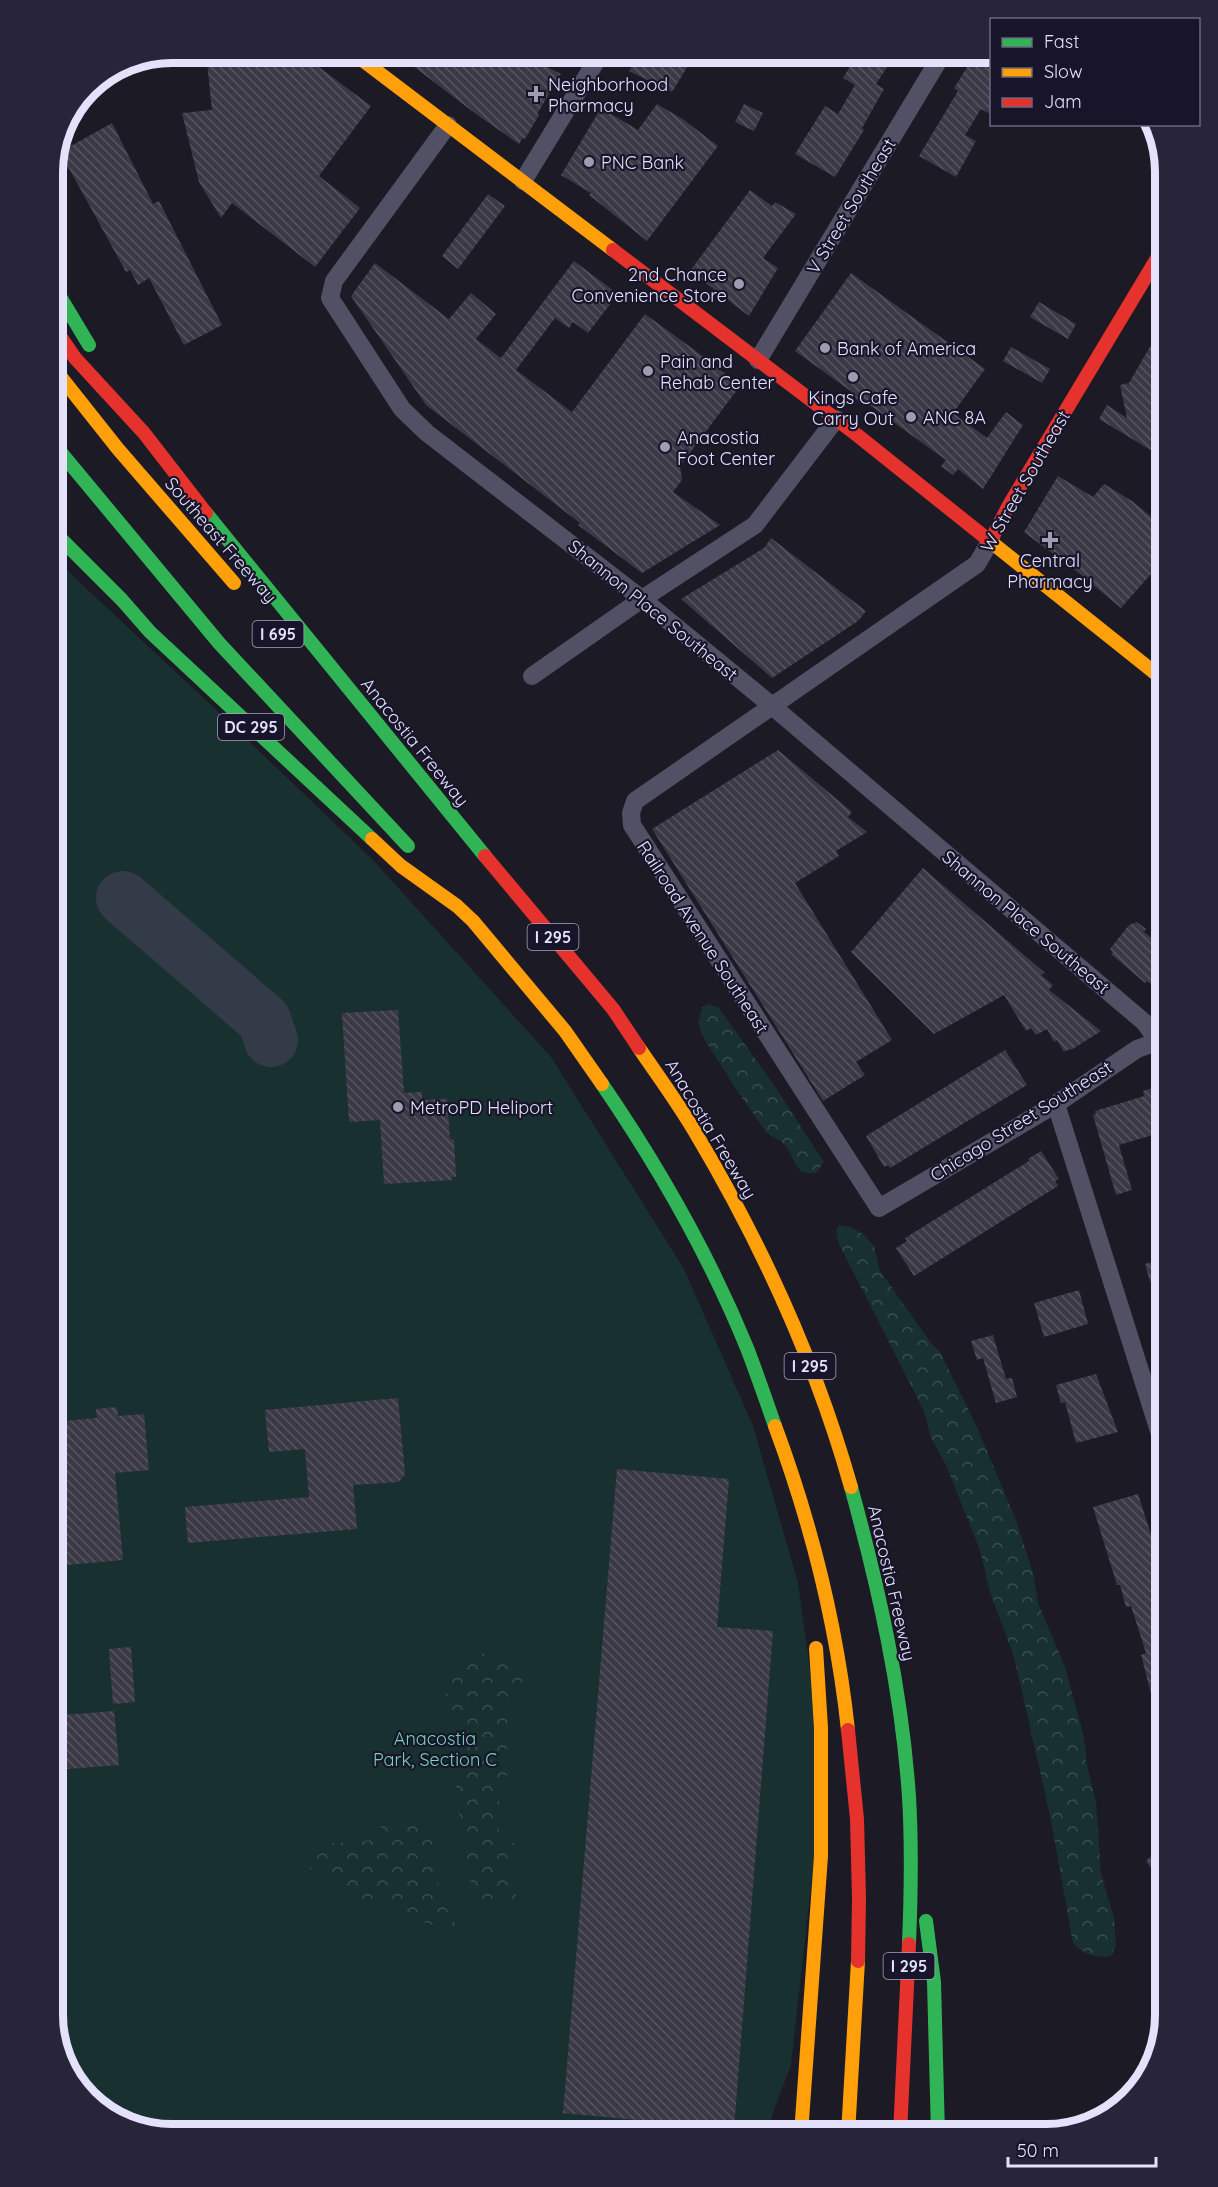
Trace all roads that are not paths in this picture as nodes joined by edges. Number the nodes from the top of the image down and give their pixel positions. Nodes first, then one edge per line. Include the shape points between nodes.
1 (367, 63) edge
2 (595, 63) edge
3 (937, 63) edge
4 (448, 125) junction
5 (523, 181) junction
6 (1155, 263) edge
7 (63, 302) edge
8 (63, 341) edge
9 (758, 360) junction
10 (63, 380) edge
11 (836, 419) junction
12 (144, 433) junction
13 (63, 455) edge
14 (991, 540) junction
15 (63, 541) edge
16 (240, 590) dead end
17 (642, 599) junction
18 (1155, 672) edge
19 (532, 676) dead end
20 (771, 705) junction
21 (401, 775) dead end
22 (514, 891) junction
23 (462, 909) junction
24 (1155, 1033) edge
25 (1155, 1043) edge
26 (1056, 1104) junction
27 (879, 1208) joint
28 (1155, 1415) edge
29 (809, 1530) junction
30 (814, 1611) dead end
31 (815, 1635) dead end
32 (909, 1797) junction
33 (802, 2124) edge
34 (849, 2124) edge
35 (900, 2124) edge
36 (938, 2124) edge

1 - 4 main road
2 - 5 street
3 - 9 street, V Street Southeast
4 - 5 main road
4 - 17 street, Shannon Place Southeast via 334,281 330,298 414,422
5 - 9 main road
6 - 14 main road, W Street Southeast
7 - 12 main road
8 - 12 main road, Anacostia Freeway
9 - 11 main road
10 - 16 main road, Southeast Freeway
11 - 14 main road
11 - 17 street via 755,525
12 - 22 main road, Anacostia Freeway via 224,537
13 - 23 main road, I 695 via 219,643
14 - 18 main road
14 - 20 street, W Street Southeast via 977,564
15 - 23 main road, DC 295 via 150,632 398,863
17 - 19 street
17 - 20 street, Shannon Place Southeast
20 - 24 street, Shannon Place Southeast
20 - 27 street, Railroad Avenue Southeast via 635,801 632,825
21 - 22 main road
22 - 32 main road, Anacostia Freeway / I 295 via 599,991 655,1069 739,1209 783,1301 821,1395 866,1536 890,1643
23 - 29 main road, I 295 via 509,961 576,1047 674,1198 747,1349 789,1461
25 - 26 street, Chicago Street Southeast via 1137,1049
26 - 27 street, Chicago Street Southeast
26 - 28 street
29 - 30 main road
29 - 34 main road, I 295 via 834,1636 857,1816 859,1959
31 - 33 main road via 821,1728 821,1856
32 - 35 main road, Anacostia Freeway / I 295 via 910,1919
32 - 36 main road via 934,1982

